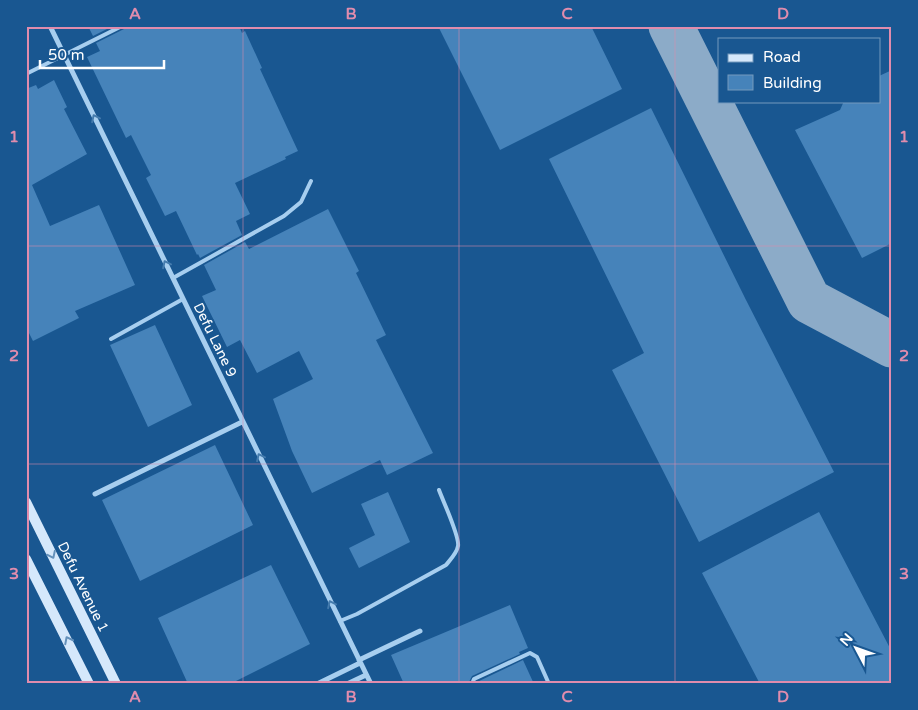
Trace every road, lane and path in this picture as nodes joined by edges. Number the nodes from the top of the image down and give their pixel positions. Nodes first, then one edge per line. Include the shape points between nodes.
1 (50, 26) edge
2 (122, 26) edge
3 (64, 55) junction
4 (26, 74) edge
5 (311, 181) dead end
6 (173, 278) junction
7 (183, 299) junction
8 (112, 339) dead end
9 (242, 422) junction
10 (439, 490) dead end
11 (95, 494) dead end
12 (26, 502) edge
13 (26, 559) edge
14 (340, 621) junction
15 (420, 631) dead end
16 (359, 662) junction
17 (366, 675) junction
18 (90, 684) edge
19 (116, 684) edge
20 (317, 684) edge
21 (347, 684) edge
22 (370, 684) edge
23 (472, 684) edge
24 (549, 684) edge

1 - 3 street, Defu Lane 9
2 - 3 lane
3 - 4 lane
6 -> 3 street, Defu Lane 9
5 - 6 lane via 301,202 284,216
6 - 7 street, Defu Lane 9
7 - 8 lane
7 - 9 street, Defu Lane 9
9 - 11 street
14 -> 9 street, Defu Lane 9
10 - 14 lane via 458,545 446,566
12 -> 19 main road, Defu Avenue 1
18 -> 13 main road
14 - 16 street, Defu Lane 9
15 - 16 street
16 - 17 street, Defu Lane 9
16 - 20 street
17 - 21 street
17 - 22 street, Defu Lane 9
23 - 24 lane via 474,679 530,653 537,657

